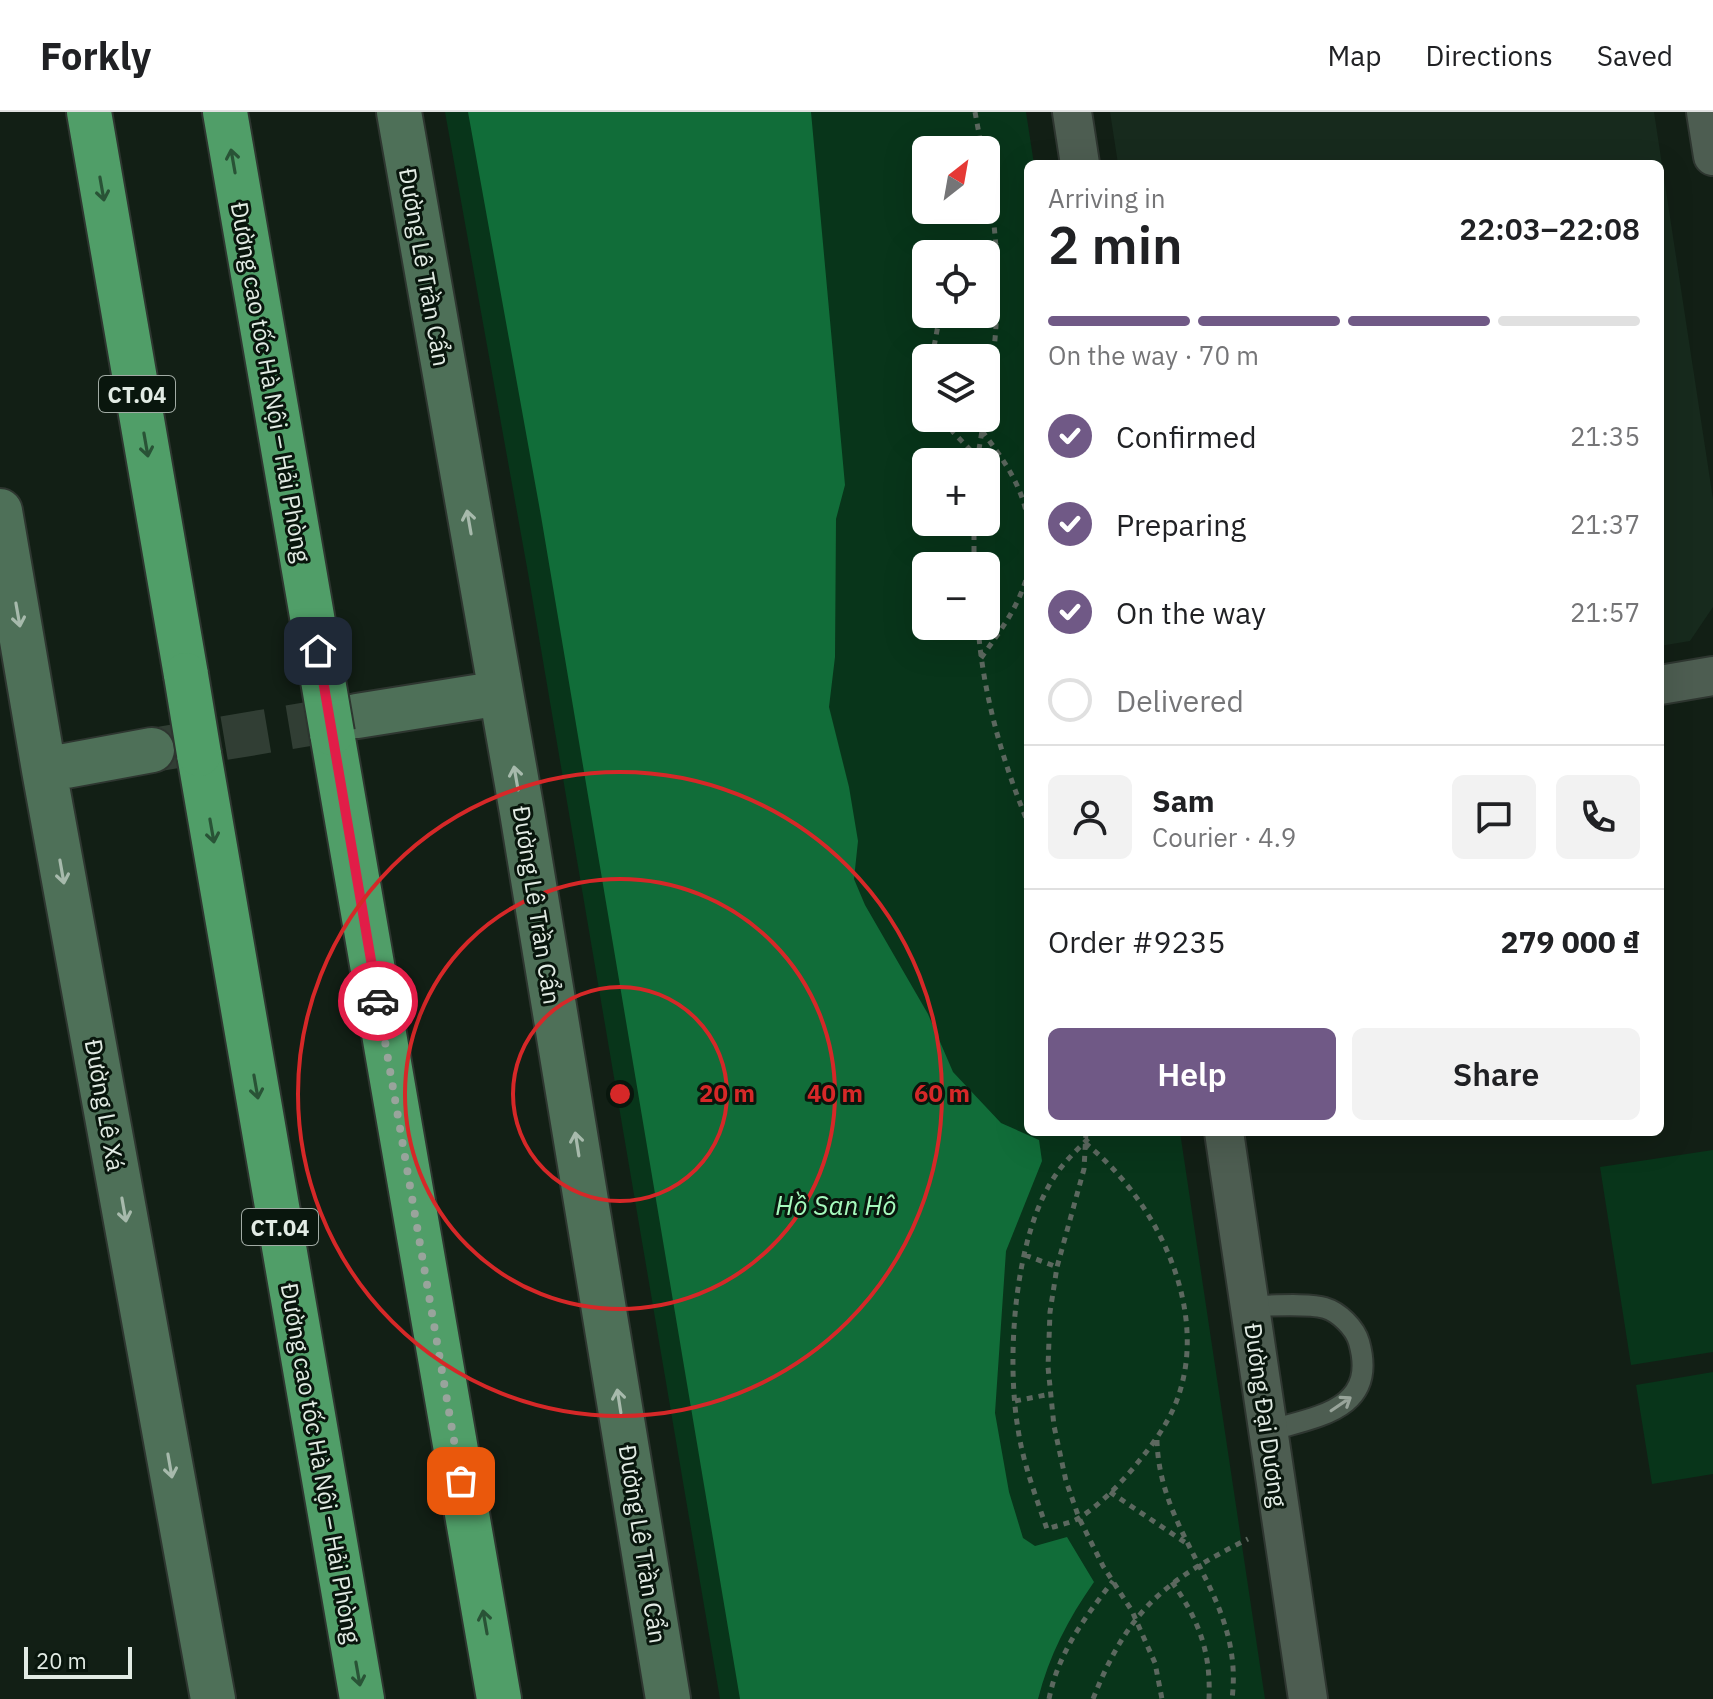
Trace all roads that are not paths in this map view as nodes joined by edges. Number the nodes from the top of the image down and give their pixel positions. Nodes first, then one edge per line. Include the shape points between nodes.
1 (89, 112) edge
2 (225, 112) edge
3 (399, 112) edge
4 (1072, 112) edge
5 (1706, 112) edge
6 (1713, 156) edge
7 (1079, 160) edge
8 (0, 511) edge
9 (1713, 676) edge
10 (1664, 684) edge
11 (501, 693) junction
12 (345, 725) junction
13 (152, 750) tunnel mouth
14 (44, 770) junction
15 (1225, 1136) edge
16 (1250, 1306) junction
17 (1268, 1431) junction
18 (213, 1699) edge
19 (362, 1699) edge
20 (499, 1699) edge
21 (668, 1699) edge
22 (1308, 1699) edge

1 -> 19 highway, Đường cao tốc Hà Nội – Hải Phòng / CT.04, bridge
12 -> 2 highway, Đường cao tốc Hà Nội – Hải Phòng, bridge via 318,651
11 -> 3 main road, Đường Lê Trần Cẩn
4 - 7 street
5 - 6 street
8 -> 14 main road, Đường Lê Xá
9 - 10 street
11 - 12 main road
21 -> 11 main road, Đường Lê Trần Cẩn
20 -> 12 highway
13 - 14 main road
14 -> 18 main road, Đường Lê Xá
15 - 16 street, Đường Đại Dương
16 - 17 street, Đường Đại Dương
17 -> 16 lane via 1336,1410 1348,1402 1364,1369 1358,1338 1342,1318 1324,1308
17 - 22 street, Đường Đại Dương

